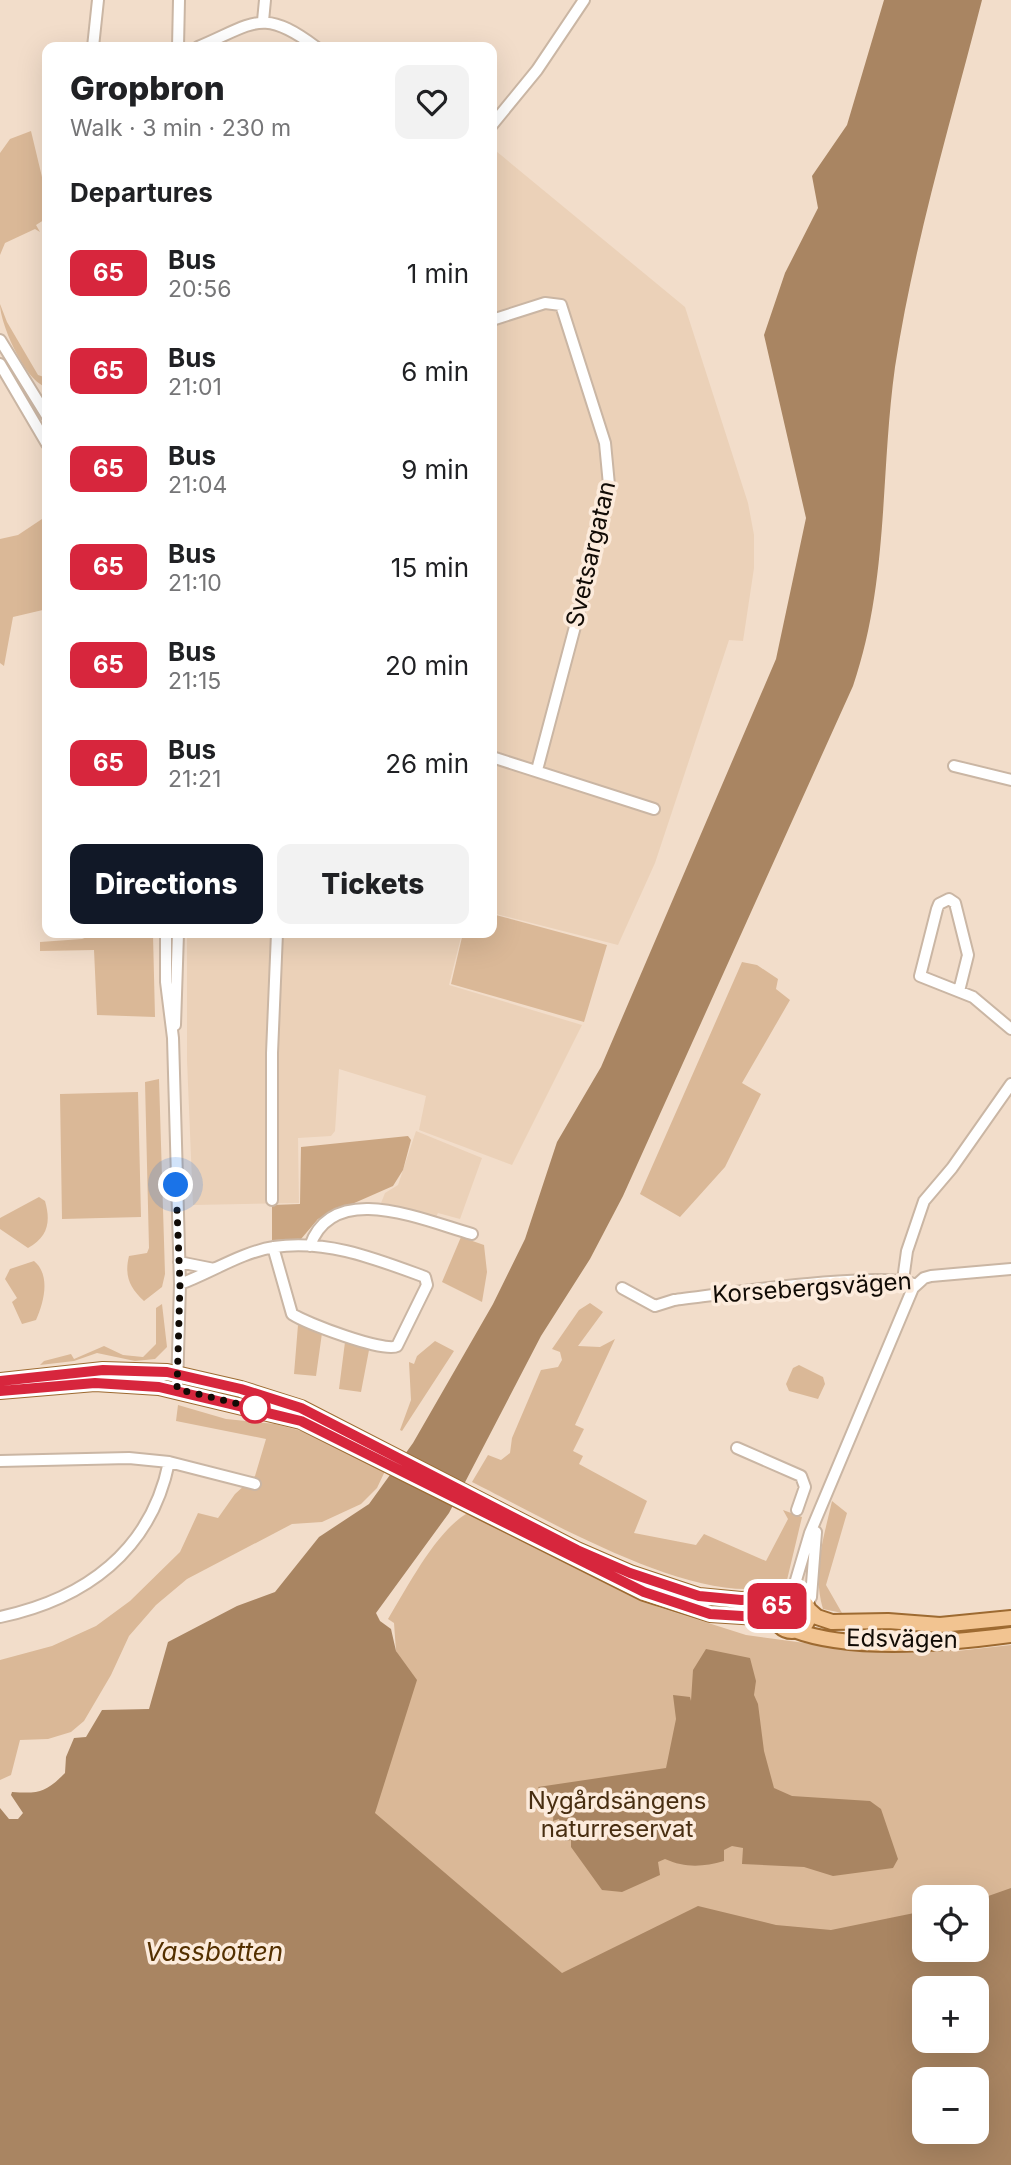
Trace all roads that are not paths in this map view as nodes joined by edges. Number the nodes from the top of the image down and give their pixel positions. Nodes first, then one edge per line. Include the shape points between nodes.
1 (98, 0) edge
2 (179, 0) edge
3 (265, 0) edge
4 (584, 0) edge
5 (263, 21) junction
6 (94, 42) edge
7 (178, 42) edge
8 (210, 42) edge
9 (308, 42) edge
10 (497, 119) edge
11 (497, 318) edge
12 (0, 340) edge
13 (0, 364) edge
14 (42, 398) edge
15 (42, 404) edge
16 (30, 411) junction
17 (42, 434) edge
18 (497, 758) edge
19 (954, 766) dead end
20 (537, 770) junction
21 (1011, 780) edge
22 (653, 808) dead end
23 (166, 938) edge
24 (178, 938) edge
25 (277, 938) edge
26 (959, 991) junction
27 (1011, 1029) edge
28 (173, 1038) junction
29 (1011, 1084) edge
30 (272, 1200) dead end
31 (472, 1234) dead end
32 (310, 1246) junction
33 (273, 1247) junction
34 (180, 1262) junction
35 (214, 1269) junction
36 (1011, 1269) edge
37 (902, 1280) junction
38 (180, 1284) junction
39 (916, 1285) junction
40 (622, 1288) dead end
41 (0, 1381) edge
42 (177, 1382) junction
43 (0, 1391) edge
44 (737, 1448) dead end
45 (0, 1461) edge
46 (169, 1462) junction
47 (255, 1484) dead end
48 (474, 1504) junction
49 (797, 1510) dead end
50 (815, 1525) junction
51 (789, 1597) junction
52 (807, 1607) junction
53 (0, 1617) edge
54 (1011, 1618) edge
55 (779, 1624) junction
56 (794, 1630) junction
57 (1011, 1635) edge

1 - 6 street
2 - 7 street
3 - 5 street
4 - 10 street
5 - 8 street
5 - 9 street via 280,23
11 - 20 street, Svetsargatan via 545,303 556,302 565,312 605,443 609,485
12 - 14 street
13 - 16 street
15 - 16 street
16 - 17 street
18 - 20 street
19 - 21 street
20 - 22 street
23 - 28 street
24 - 28 street
25 - 30 street
26 - 26 street via 968,956 955,903 948,899 937,909 920,970 924,979
26 - 27 street via 987,1007
28 - 34 street
29 - 37 street via 924,1201
31 - 32 street via 366,1208 320,1224
32 - 33 street
32 - 33 street via 359,1253 425,1277 427,1285 394,1349 292,1314
33 - 35 street
34 - 35 street
34 - 38 street
35 - 38 street
36 - 39 street, Korsebergsvägen via 931,1276
37 - 39 street, Korsebergsvägen
37 - 40 street, Korsebergsvägen via 727,1293 654,1307
38 - 42 street
39 - 50 street
41 - 42 main road, Edsvägen via 103,1370
42 - 43 main road, Edsvägen
42 - 48 main road, Edsvägen via 241,1389 301,1408
44 - 49 street via 800,1476 805,1486
45 - 46 street via 89,1457
46 - 47 street
46 - 53 street via 153,1511 108,1568 62,1598
48 - 51 main road, Edsvägen via 577,1550 699,1596
48 - 55 main road, Edsvägen via 644,1592 710,1614 758,1617
50 - 51 street
50 - 52 street
51 - 52 main road, Edsvägen
51 - 55 main road via 777,1607
52 - 54 main road, Edsvägen via 832,1622 888,1620 940,1625
52 - 56 main road via 807,1621
55 - 56 main road, Edsvägen
56 - 57 main road, Edsvägen via 897,1643

